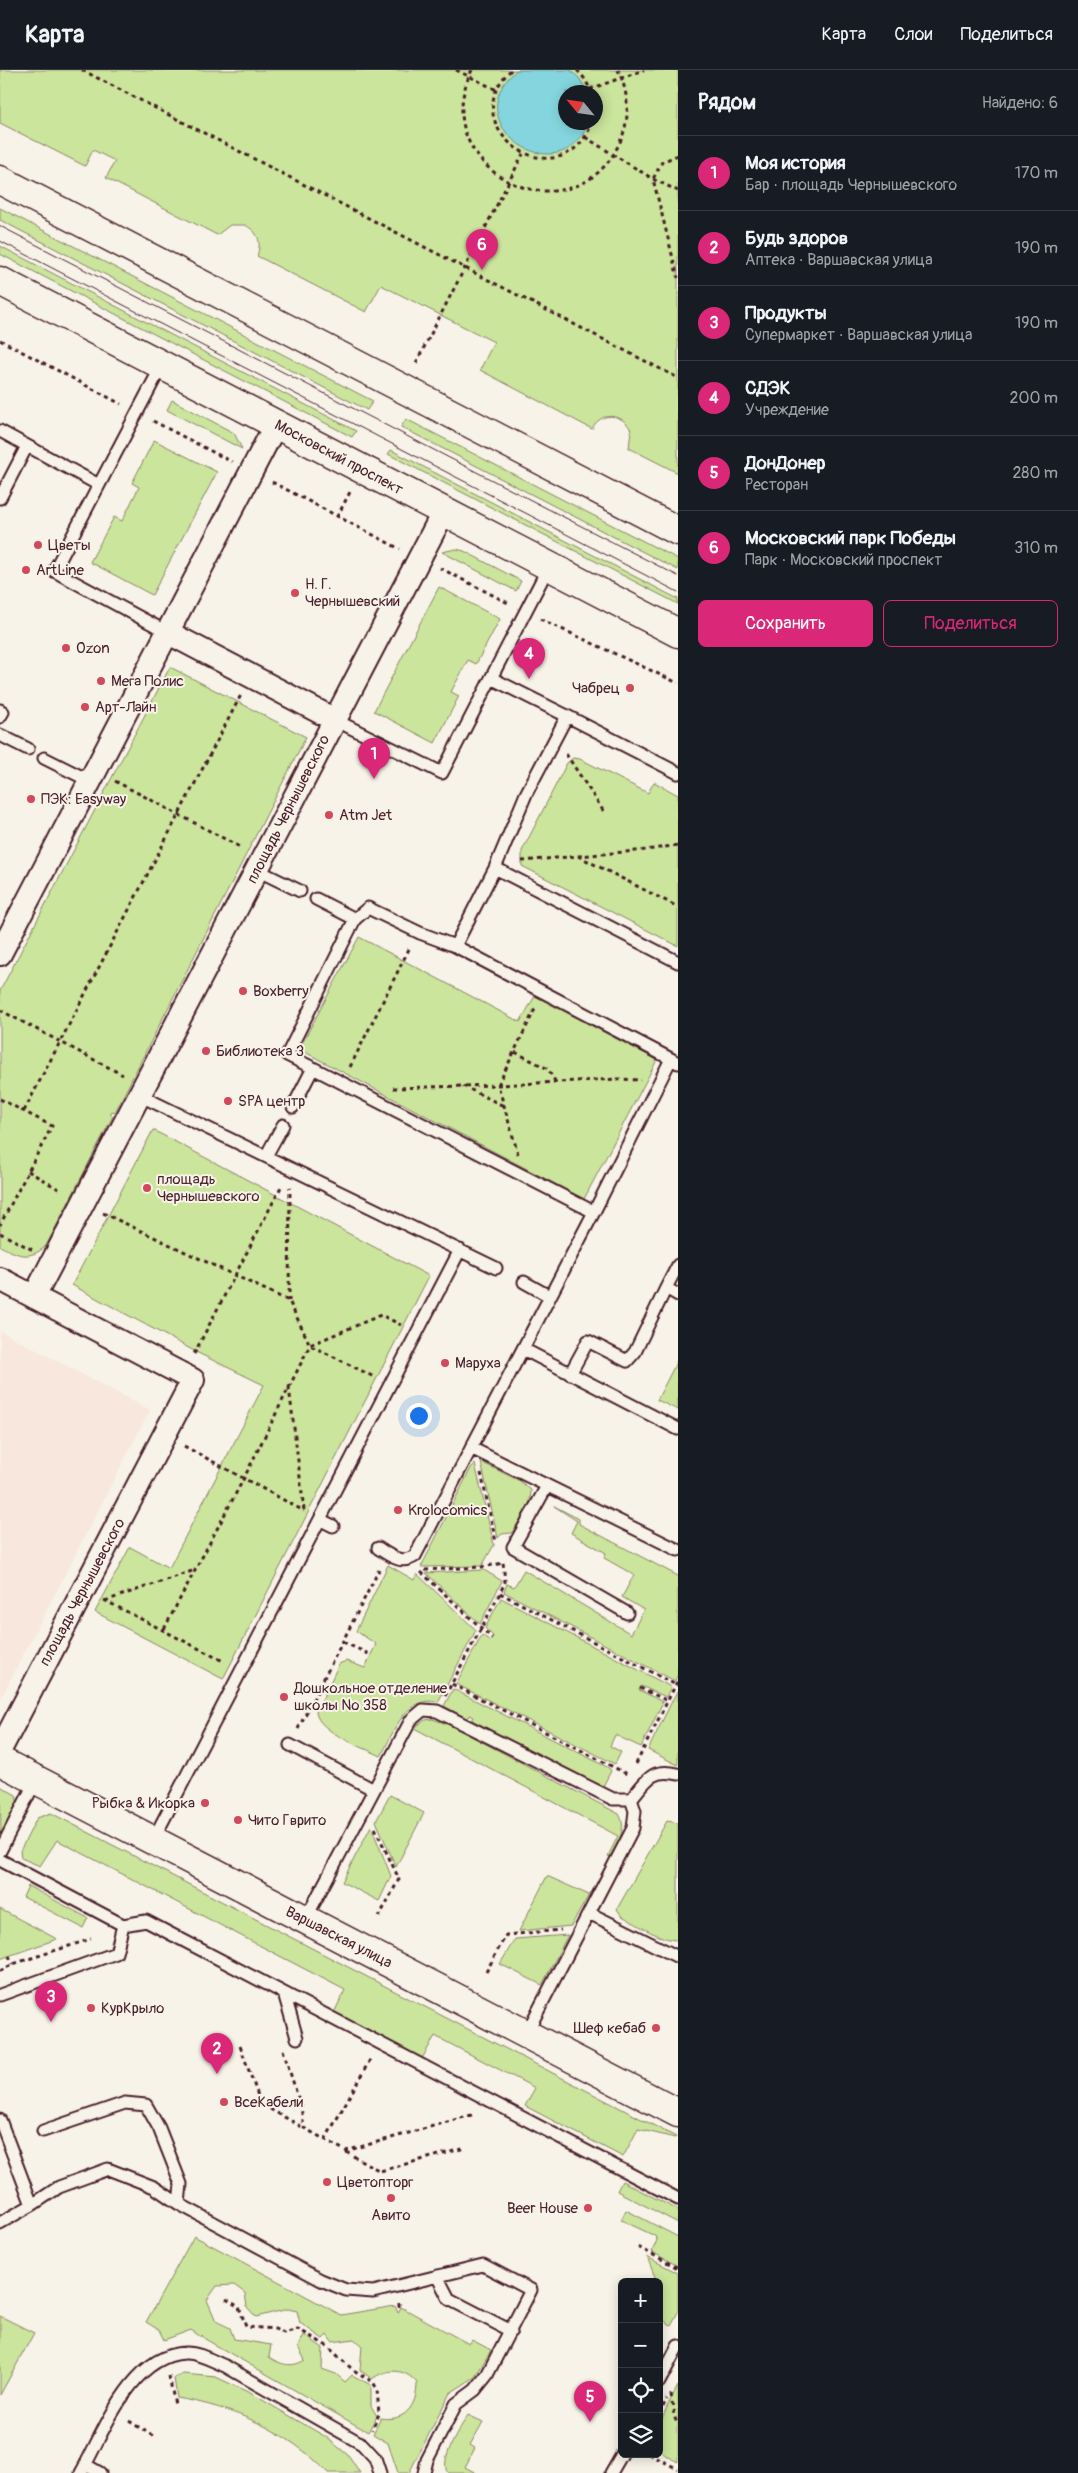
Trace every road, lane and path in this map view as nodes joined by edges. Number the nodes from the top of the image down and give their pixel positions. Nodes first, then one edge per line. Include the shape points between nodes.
1 (82, 70) edge
2 (456, 70) edge
3 (472, 70) edge
4 (511, 70) edge
5 (577, 70) edge
6 (618, 70) edge
7 (644, 70) edge
8 (469, 76) junction
9 (622, 78) junction
10 (587, 85) edge
11 (603, 86) edge
12 (497, 90) junction
13 (588, 130) edge
14 (585, 137) junction
15 (523, 154) junction
16 (613, 155) junction
17 (678, 155) edge
18 (653, 179) junction
19 (0, 180) edge
20 (508, 183) junction
21 (678, 191) edge
22 (465, 268) junction
23 (678, 278) edge
24 (0, 281) edge
25 (416, 363) dead end
26 (162, 365) junction
27 (678, 378) edge
28 (276, 424) junction
29 (0, 431) edge
30 (27, 446) junction
31 (267, 480) dead end
32 (99, 485) junction
33 (350, 492) dead end
34 (0, 498) edge
35 (444, 511) junction
36 (336, 517) junction
37 (678, 531) edge
38 (403, 550) dead end
39 (549, 566) junction
40 (439, 568) dead end
41 (525, 612) junction
42 (168, 632) junction
43 (678, 633) edge
44 (251, 676) junction
45 (491, 678) junction
46 (678, 683) edge
47 (0, 710) edge
48 (567, 716) junction
49 (0, 717) edge
50 (335, 720) junction
51 (0, 735) edge
52 (556, 736) junction
53 (28, 749) dead end
54 (44, 758) dead end
55 (678, 773) edge
56 (99, 779) junction
57 (604, 812) dead end
58 (178, 816) junction
59 (678, 844) edge
60 (578, 856) junction
61 (260, 864) junction
62 (495, 868) junction
63 (300, 891) dead end
64 (316, 899) dead end
65 (678, 907) edge
66 (355, 919) junction
67 (417, 932) junction
68 (455, 946) junction
69 (0, 954) edge
70 (678, 962) edge
71 (543, 991) junction
72 (0, 1010) edge
73 (60, 1042) junction
74 (514, 1052) junction
75 (674, 1061) edge
76 (313, 1068) junction
77 (555, 1081) junction
78 (659, 1081) junction
79 (342, 1083) junction
80 (460, 1085) junction
81 (498, 1086) junction
82 (355, 1089) junction
83 (139, 1095) junction
84 (0, 1099) edge
85 (504, 1106) junction
86 (293, 1107) dead end
87 (24, 1111) junction
88 (283, 1125) dead end
89 (266, 1156) junction
90 (290, 1169) junction
91 (28, 1171) junction
92 (524, 1176) junction
93 (71, 1196) dead end
94 (594, 1212) junction
95 (111, 1216) dead end
96 (0, 1225) edge
97 (0, 1234) edge
98 (460, 1250) junction
99 (53, 1261) junction
100 (678, 1265) edge
101 (496, 1268) dead end
102 (236, 1276) junction
103 (0, 1279) edge
104 (524, 1282) dead end
105 (666, 1288) junction
106 (678, 1295) edge
107 (549, 1296) junction
108 (34, 1297) junction
109 (289, 1301) junction
110 (417, 1333) junction
111 (310, 1345) junction
112 (523, 1349) junction
113 (570, 1374) junction
114 (378, 1379) dead end
115 (193, 1380) junction
116 (289, 1387) junction
117 (678, 1429) edge
118 (164, 1436) junction
119 (473, 1449) junction
120 (244, 1478) junction
121 (548, 1486) junction
122 (304, 1511) junction
123 (321, 1520) junction
124 (333, 1526) dead end
125 (498, 1550) dead end
126 (678, 1550) edge
127 (383, 1551) joint
128 (501, 1557) dead end
129 (503, 1564) junction
130 (196, 1570) junction
131 (83, 1590) junction
132 (500, 1593) junction
133 (105, 1601) junction
134 (627, 1613) dead end
135 (164, 1629) junction
136 (481, 1629) junction
137 (492, 1638) dead end
138 (342, 1642) junction
139 (371, 1655) dead end
140 (242, 1671) junction
141 (678, 1680) edge
142 (452, 1684) junction
143 (677, 1686) edge
144 (640, 1688) dead end
145 (668, 1701) junction
146 (437, 1711) junction
147 (290, 1745) joint
148 (0, 1750) edge
149 (0, 1761) edge
150 (678, 1774) edge
151 (630, 1776) junction
152 (36, 1780) junction
153 (644, 1783) junction
154 (374, 1790) junction
155 (631, 1799) junction
156 (365, 1807) junction
157 (153, 1840) junction
158 (0, 1851) edge
159 (0, 1860) edge
160 (589, 1913) junction
161 (379, 1917) dead end
162 (306, 1920) junction
163 (123, 1925) junction
164 (581, 1928) junction
165 (91, 1939) dead end
166 (9, 1956) dead end
167 (678, 1958) edge
168 (13, 1964) junction
169 (0, 1970) edge
170 (486, 1972) dead end
171 (284, 1993) junction
172 (0, 1995) edge
173 (526, 2034) junction
174 (297, 2038) dead end
175 (240, 2046) dead end
176 (284, 2053) dead end
177 (367, 2066) dead end
178 (480, 2113) dead end
179 (678, 2113) edge
180 (0, 2120) edge
181 (304, 2128) junction
182 (43, 2131) dead end
183 (326, 2140) junction
184 (465, 2148) dead end
185 (346, 2151) junction
186 (678, 2199) edge
187 (179, 2204) junction
188 (32, 2205) junction
189 (0, 2222) edge
190 (638, 2247) dead end
191 (678, 2268) edge
192 (437, 2276) junction
193 (226, 2298) dead end
194 (511, 2331) junction
195 (678, 2346) edge
196 (663, 2374) edge
197 (169, 2376) dead end
198 (671, 2391) dead end
199 (175, 2405) dead end
200 (124, 2418) dead end
201 (678, 2425) edge
202 (371, 2433) dead end
203 (153, 2436) dead end
204 (620, 2458) edge
205 (657, 2458) edge
206 (83, 2469) edge
207 (678, 2469) edge
208 (100, 2473) edge
209 (380, 2473) edge
210 (424, 2473) edge
211 (611, 2473) edge

1 - 22 path
2 - 8 path
3 - 8 path
4 - 12 path
5 - 10 path
6 - 9 path
7 - 9 path
8 - 12 path
8 - 20 path via 462,104 469,142 485,166
9 - 11 path
9 - 16 path via 627,118 621,141
12 - 15 path via 494,109 497,127 508,143
13 - 14 path
14 - 15 path via 571,150 554,157 535,158
14 - 16 path
15 - 20 path
16 - 18 path
16 - 20 path via 596,174 566,188 541,191
17 - 18 path via 662,162
18 - 21 path
18 - 23 path
19 - 37 main road
20 - 22 path
22 - 25 path
22 - 27 path
24 - 26 main road, Московский проспект
26 - 28 main road, Московский проспект
26 - 32 lane
28 - 35 main road, Московский проспект
28 - 42 street
29 - 30 lane
30 - 32 lane
30 - 34 lane
31 - 36 path
32 - 42 lane via 54,570
33 - 36 path
35 - 39 main road, Московский проспект
35 - 50 street, площадь Чернышевского
36 - 38 path
39 - 41 lane
39 - 43 main road, Московский проспект
40 - 41 path
41 - 45 lane
41 - 46 path
42 - 44 street, площадь Чернышевского
42 - 56 street
44 - 50 street, площадь Чернышевского
44 - 58 path
45 - 48 lane
45 - 50 lane via 442,773
47 - 49 lane via 3,712
48 - 52 lane
48 - 55 lane
50 - 61 street, площадь Чернышевского
51 - 53 lane
52 - 57 path
52 - 62 lane via 526,794
54 - 56 lane
56 - 58 path
56 - 69 street
58 - 61 path
58 - 73 path
59 - 60 path
60 - 62 path via 521,861
60 - 65 path
61 - 63 lane
61 - 83 street, площадь Чернышевского
62 - 68 lane
62 - 70 lane
64 - 66 lane
66 - 67 lane via 368,908
66 - 76 lane via 287,1055
67 - 68 lane
67 - 79 path
68 - 71 lane
71 - 74 path
71 - 75 lane
72 - 73 path
73 - 83 path via 132,1079
73 - 87 path
74 - 77 path via 548,1069
74 - 81 path
75 - 78 lane
76 - 79 lane
76 - 86 lane
77 - 78 path
77 - 81 path
78 - 94 lane
79 - 82 lane
80 - 81 path
80 - 82 path
80 - 85 path
81 - 85 path
82 - 92 lane
83 - 89 lane
83 - 99 street, площадь Чернышевского
84 - 87 path
85 - 92 path
87 - 91 path via 52,1126
88 - 89 lane
89 - 90 lane
90 - 98 lane
90 - 102 path
90 - 109 path
91 - 93 path
91 - 96 path
92 - 94 lane
94 - 107 lane
95 - 102 path
97 - 99 path
98 - 101 lane
98 - 110 lane
99 - 108 street, площадь Чернышевского
100 - 105 lane
102 - 109 path
102 - 115 path via 194,1351
103 - 108 street
104 - 107 lane
105 - 106 lane
105 - 113 lane via 635,1352 627,1361 588,1341
107 - 112 lane
108 - 115 street
109 - 111 path
110 - 111 path via 381,1315
110 - 123 lane
111 - 114 path
111 - 116 path
112 - 113 lane
112 - 119 lane
113 - 117 lane
115 - 118 street, площадь Чернышевского
116 - 120 path
116 - 122 path
118 - 120 path
118 - 131 street, площадь Чернышевского
119 - 121 lane
119 - 125 path
119 - 127 lane via 415,1556 400,1561
120 - 122 path
120 - 130 path
121 - 126 lane
121 - 134 lane via 513,1548
122 - 123 path
123 - 124 lane
123 - 140 lane
127 - 138 path
128 - 129 path
129 - 132 path via 504,1582
129 - 136 path via 420,1571
130 - 133 path
130 - 135 path
131 - 133 path
131 - 148 street, площадь Чернышевского
132 - 136 path
132 - 143 path
133 - 135 path
135 - 140 path
136 - 137 path
136 - 142 path
138 - 139 path
138 - 147 path
140 - 157 lane
141 - 143 path
142 - 146 path
142 - 151 path
143 - 145 path
144 - 145 path
145 - 151 path
146 - 154 lane via 423,1710 411,1720
146 - 155 lane via 613,1799
147 - 154 lane
149 - 152 main road, Варшавская улица
150 - 153 lane via 665,1771 650,1776
151 - 153 path
152 - 157 main road, Варшавская улица
152 - 158 lane
153 - 155 lane
154 - 156 lane
155 - 160 lane via 635,1811 632,1828
156 - 161 path via 399,1879
156 - 162 lane
157 - 162 main road, Варшавская улица
159 - 163 lane
160 - 164 lane
160 - 167 lane
162 - 173 main road, Варшавская улица
163 - 171 lane via 146,1921
163 - 172 lane via 116,1953
164 - 170 path via 506,1935
164 - 173 lane
165 - 168 path
166 - 168 path
168 - 169 path
171 - 174 lane
171 - 186 lane
173 - 179 main road, Варшавская улица
175 - 181 path via 262,2104
176 - 181 path via 301,2107
177 - 183 path
178 - 185 path
180 - 188 lane
181 - 183 path
182 - 187 lane via 125,2103 146,2106 159,2128 181,2184
183 - 185 path
184 - 185 path via 380,2171
187 - 188 lane via 154,2187 108,2169 59,2187
187 - 192 lane via 321,2280 346,2290 373,2292
188 - 189 lane
190 - 191 path
192 - 194 lane via 449,2298
192 - 194 lane via 483,2265 531,2290
193 - 202 path via 239,2308 246,2327 275,2329 284,2333 298,2329 327,2346 352,2369 373,2382 377,2389 379,2414
194 - 210 lane via 476,2390 456,2404 427,2460
195 - 196 lane
197 - 199 path
198 - 201 path
200 - 203 path
204 - 211 lane
205 - 207 path
206 - 208 lane
206 - 209 lane via 129,2386 148,2366 169,2355 187,2352 225,2366 362,2444 375,2458

